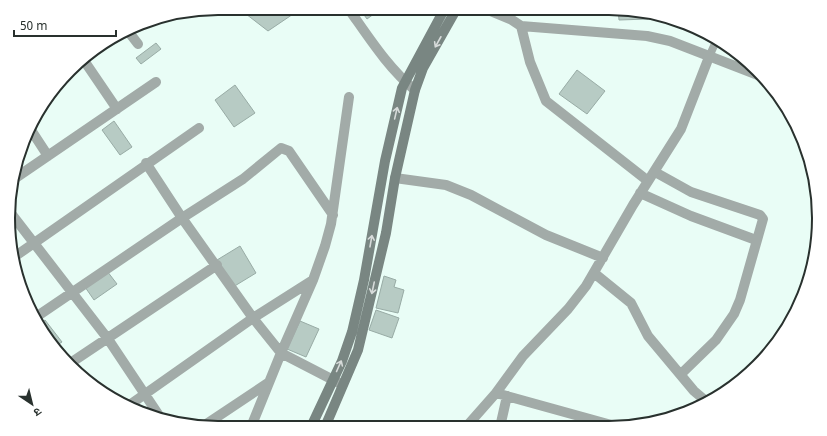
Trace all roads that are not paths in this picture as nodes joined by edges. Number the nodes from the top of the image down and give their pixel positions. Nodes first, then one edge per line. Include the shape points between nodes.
1 (353, 15) edge
2 (441, 15) edge
3 (453, 15) edge
4 (500, 15) edge
5 (521, 26) junction
6 (131, 35) edge
7 (138, 44) dead end
8 (715, 44) edge
9 (709, 57) junction
10 (86, 63) edge
11 (751, 73) edge
12 (156, 82) dead end
13 (405, 82) junction
14 (415, 90) junction
15 (349, 97) dead end
16 (117, 109) junction
17 (199, 128) dead end
18 (33, 134) edge
19 (48, 156) junction
20 (146, 163) junction
21 (655, 172) junction
22 (20, 175) edge
23 (395, 178) junction
24 (648, 181) junction
25 (640, 193) junction
26 (333, 214) junction
27 (15, 218) edge
28 (182, 218) junction
29 (756, 240) junction
30 (34, 243) junction
31 (18, 254) edge
32 (603, 258) junction
33 (216, 265) junction
34 (594, 273) junction
35 (313, 280) junction
36 (72, 292) junction
37 (40, 315) edge
38 (252, 318) junction
39 (108, 339) junction
40 (281, 353) junction
41 (73, 361) edge
42 (680, 374) junction
43 (333, 380) junction
44 (268, 383) junction
45 (344, 386) junction
46 (496, 393) junction
47 (144, 394) junction
48 (507, 396) junction
49 (702, 398) edge
50 (133, 402) edge
51 (156, 411) edge
52 (211, 421) edge
53 (253, 421) edge
54 (314, 421) edge
55 (329, 421) edge
56 (471, 421) edge
57 (501, 421) edge
58 (597, 421) edge

1 - 13 street
2 - 13 street
3 -> 14 street via 423,68
4 - 5 street
5 - 9 street via 622,32 647,36 670,41
5 - 24 street via 530,62 546,101
6 - 7 street
8 - 9 lane
9 - 11 street
9 - 21 street via 681,129
10 - 16 street
12 - 16 street
13 - 14 street
43 -> 13 street via 342,361 359,304 385,161
14 - 23 street
15 - 26 street
16 - 19 street
17 - 20 street
18 - 19 street
19 - 22 street
20 - 28 street
20 - 30 street
21 - 24 street
21 - 29 street via 681,188 760,215 763,222
23 - 32 street via 446,185 472,195 546,235
23 -> 45 street via 372,294 358,350
24 - 25 street
25 - 29 street via 691,216
25 - 32 street
26 - 28 street via 289,151 281,148 243,179
26 - 35 street
27 - 30 street
28 - 33 street
28 - 36 street
29 - 42 street via 734,314 716,340
30 - 31 street
30 - 36 street
32 - 34 street
33 - 38 street
33 - 39 street
34 - 42 street via 632,303 648,336
34 - 46 street via 575,300 523,356
35 - 38 street
35 - 40 street
36 - 37 street
36 - 39 street
38 - 40 street
38 - 47 street
39 - 41 street
39 - 47 street
40 - 43 street
40 - 44 street
42 - 49 street
43 - 45 street
43 - 54 street
44 - 52 street
44 - 53 street
45 - 55 street
46 - 48 street
46 - 56 street
47 - 50 street
47 - 51 street
48 - 57 street
48 - 58 street

